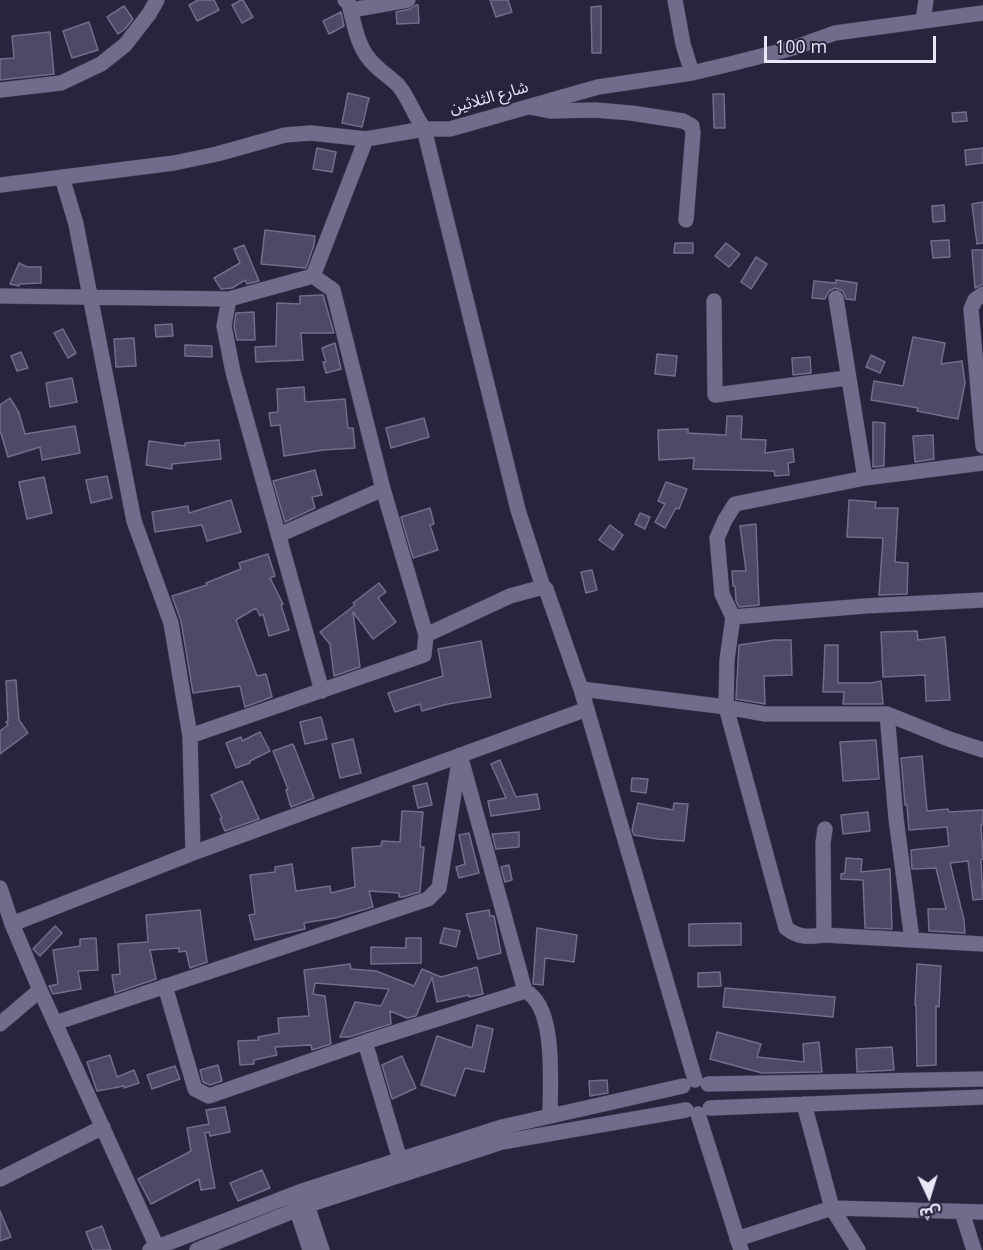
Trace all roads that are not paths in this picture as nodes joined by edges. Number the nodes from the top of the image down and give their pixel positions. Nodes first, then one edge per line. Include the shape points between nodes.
1 (158, 0) edge
2 (408, 0) edge
3 (675, 0) edge
4 (926, 0) edge
5 (348, 5) edge
6 (983, 13) edge
7 (923, 21) junction
8 (692, 73) junction
9 (0, 90) edge
10 (527, 106) junction
11 (424, 129) junction
12 (366, 139) junction
13 (62, 177) junction
14 (0, 185) edge
15 (686, 220) dead end
16 (313, 276) junction
17 (983, 294) edge
18 (0, 296) edge
19 (91, 297) junction
20 (836, 298) dead end
21 (229, 299) junction
22 (714, 302) dead end
23 (848, 378) junction
24 (983, 446) edge
25 (983, 464) edge
26 (865, 478) junction
27 (383, 489) junction
28 (279, 535) junction
29 (543, 587) junction
30 (983, 600) edge
31 (733, 617) junction
32 (426, 635) junction
33 (581, 689) junction
34 (322, 691) junction
35 (726, 707) junction
36 (587, 709) junction
37 (887, 714) junction
38 (190, 736) junction
39 (983, 750) edge
40 (460, 755) junction
41 (825, 829) dead end
42 (193, 853) junction
43 (0, 888) edge
44 (12, 924) junction
45 (824, 935) junction
46 (912, 940) junction
47 (983, 944) edge
48 (165, 986) junction
49 (40, 990) junction
50 (525, 991) junction
51 (55, 1023) junction
52 (0, 1024) edge
53 (365, 1042) junction
54 (983, 1079) edge
55 (696, 1083) junction
56 (983, 1097) edge
57 (804, 1104) junction
58 (698, 1111) junction
59 (550, 1116) junction
60 (103, 1127) junction
61 (464, 1147) junction
62 (400, 1160) junction
63 (0, 1179) edge
64 (300, 1200) junction
65 (832, 1208) junction
66 (962, 1212) junction
67 (983, 1212) edge
68 (739, 1245) edge
69 (154, 1249) edge
70 (197, 1250) edge
71 (310, 1250) edge
72 (322, 1250) edge
73 (858, 1250) edge
74 (974, 1250) edge

1 - 9 street via 125,45 101,64 61,83
2 - 5 street
3 - 8 street
4 - 7 street
5 - 11 street via 369,60 397,85
6 - 7 street, شارع الثلاثين
7 - 8 street, شارع الثلاثين via 835,33 794,48
8 - 10 street, شارع الثلاثين via 598,87
10 - 11 street, شارع الثلاثين via 450,129
10 - 15 street via 550,111 631,113 692,126
11 - 12 street, شارع الثلاثين
11 - 29 street via 518,510
12 - 13 street, شارع الثلاثين via 311,133 285,135 195,159
12 - 16 street
13 - 14 street, شارع الثلاثين
13 - 19 street
16 - 21 street
16 - 27 street via 333,290
17 - 24 street via 971,309
18 - 19 street
19 - 21 street
19 - 38 street via 134,521 171,623
20 - 23 street
21 - 28 street via 224,327 233,372
22 - 23 street via 715,395
23 - 26 street
25 - 26 street
26 - 31 street via 735,504 717,538 722,594
27 - 28 street
27 - 32 street
28 - 34 street
29 - 32 street via 510,596
29 - 33 street
30 - 31 street
31 - 35 street
32 - 34 street via 424,655
33 - 35 street
33 - 36 street
34 - 38 street
35 - 37 street via 765,714
35 - 45 street via 786,928 803,937
36 - 40 street
36 - 55 street
37 - 39 street
37 - 46 street
38 - 42 street
40 - 42 street
40 - 48 street via 439,888 428,899
40 - 50 street
41 - 45 street
42 - 44 street
43 - 44 street
44 - 49 street
45 - 46 street
46 - 47 street
48 - 51 street
48 - 53 street via 195,1089 209,1096
49 - 51 street
49 - 52 street
50 - 53 street
50 - 59 street via 538,1003 549,1034
51 - 60 street
53 - 62 street
54 - 55 street
55 - 58 street via 680,1098
55 - 58 street via 714,1095
55 - 59 street
56 - 57 street
57 - 58 street
57 - 65 street
58 - 61 street
58 - 68 street
59 - 61 street via 502,1127
60 - 63 street
60 - 69 street
61 - 62 street
61 - 64 street
62 - 64 street
64 - 69 street
64 - 70 street
64 - 71 street
64 - 72 street
65 - 66 street
65 - 68 street
65 - 73 street
66 - 67 street
66 - 74 street

